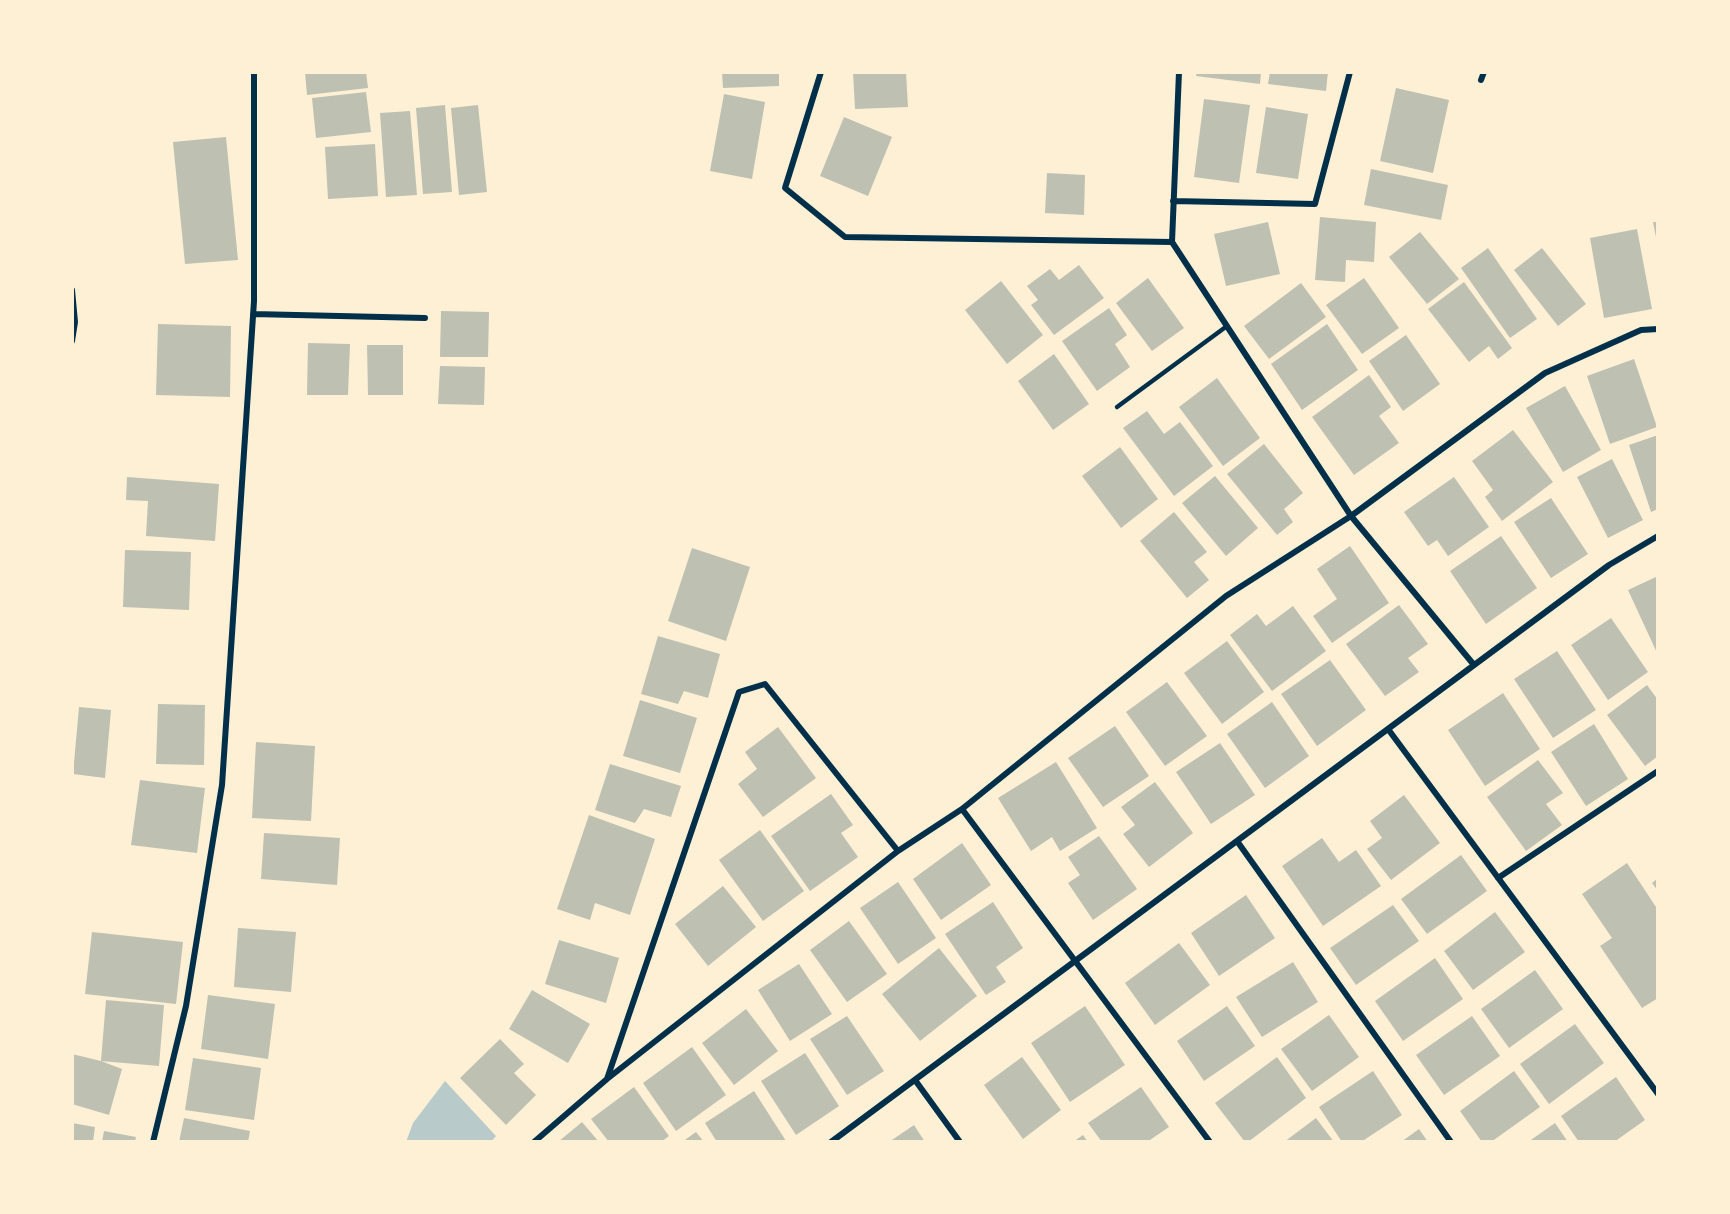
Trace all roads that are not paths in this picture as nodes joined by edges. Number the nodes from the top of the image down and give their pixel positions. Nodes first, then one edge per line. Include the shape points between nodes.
1 (254, 72) edge
2 (821, 72) edge
3 (1179, 72) edge
4 (1350, 72) edge
5 (1484, 72) edge
6 (1481, 80) dead end
7 (1173, 201) junction
8 (1172, 242) junction
9 (72, 290) edge
10 (253, 314) junction
11 (425, 318) dead end
12 (1227, 326) junction
13 (1658, 329) edge
14 (72, 341) edge
15 (1117, 407) dead end
16 (1351, 516) junction
17 (1658, 536) edge
18 (1474, 665) junction
19 (1388, 729) junction
20 (1658, 771) edge
21 (962, 809) junction
22 (1237, 841) junction
23 (898, 851) junction
24 (1498, 878) junction
25 (1075, 961) junction
26 (607, 1079) junction
27 (915, 1080) junction
28 (1658, 1094) edge
29 (153, 1142) edge
30 (534, 1142) edge
31 (831, 1142) edge
32 (960, 1142) edge
33 (1210, 1142) edge
34 (1451, 1142) edge

1 - 10 street
2 - 8 street via 785,188 845,237
3 - 7 street
4 - 7 street via 1315,204
5 - 6 street
7 - 8 street
8 - 12 street
9 - 14 street
10 - 11 street
10 - 29 street via 222,785 186,1006
12 - 15 lane
12 - 16 street
13 - 16 street via 1641,330 1545,373
16 - 18 street
16 - 21 street via 1226,596
17 - 18 street via 1609,566
18 - 19 street
19 - 22 street
19 - 24 street
20 - 24 street
21 - 23 street
21 - 25 street
22 - 25 street
22 - 34 street
23 - 26 street
23 - 26 street via 765,684 739,692
24 - 28 street
25 - 27 street
25 - 33 street
26 - 30 street
27 - 31 street
27 - 32 street

